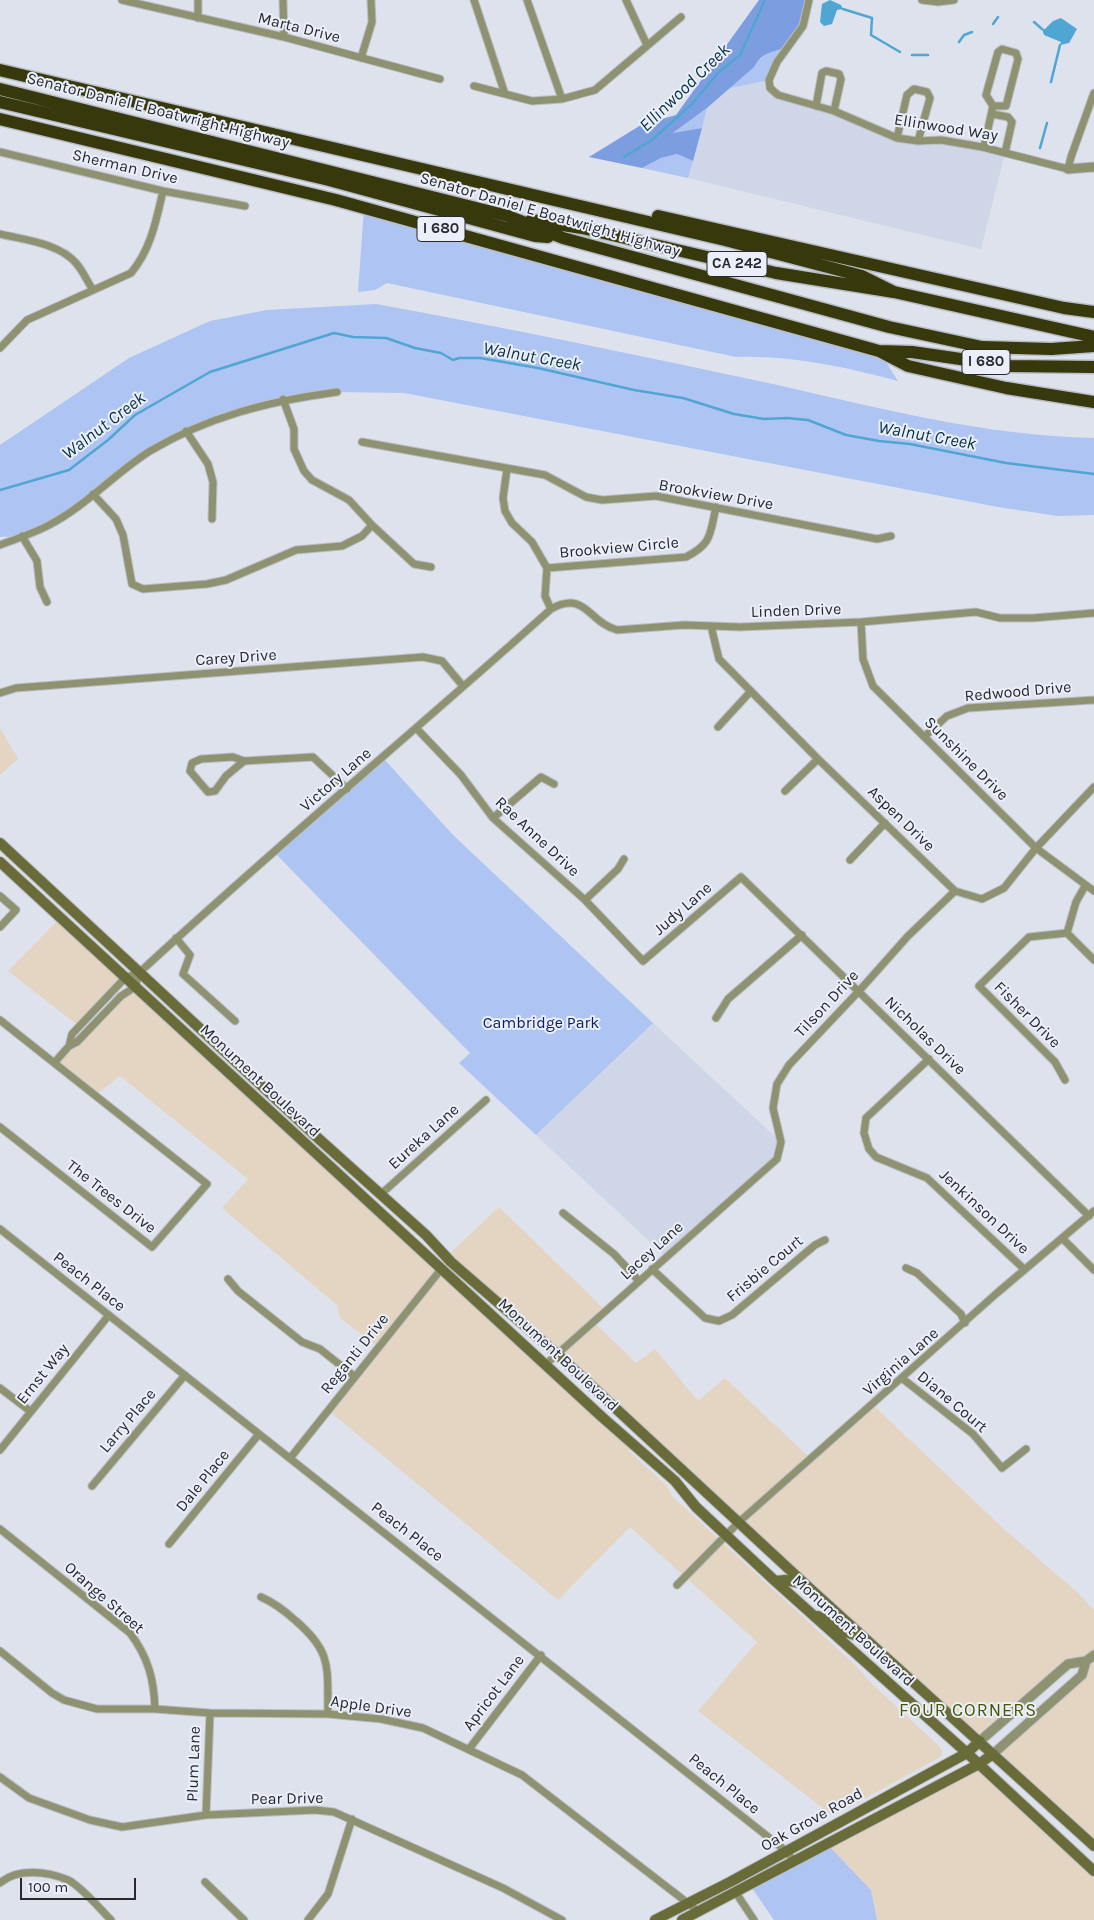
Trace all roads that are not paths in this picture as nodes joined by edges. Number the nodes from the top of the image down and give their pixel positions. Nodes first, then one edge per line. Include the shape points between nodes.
1 (122, 0) edge
2 (198, 0) edge
3 (283, 0) edge
4 (372, 0) edge
5 (474, 0) edge
6 (527, 0) edge
7 (626, 0) edge
8 (809, 0) edge
9 (922, 0) edge
10 (954, 0) edge
11 (681, 17) dead end
12 (198, 18) junction
13 (284, 38) junction
14 (647, 45) junction
15 (361, 58) junction
16 (0, 70) edge
17 (440, 79) dead end
18 (474, 86) dead end
19 (0, 89) edge
20 (1094, 93) edge
21 (505, 94) junction
22 (562, 99) junction
23 (0, 102) edge
24 (816, 106) junction
25 (993, 106) junction
26 (834, 110) junction
27 (992, 114) junction
28 (0, 119) edge
29 (897, 138) junction
30 (918, 141) junction
31 (984, 147) junction
32 (0, 152) edge
33 (1005, 153) junction
34 (1094, 167) edge
35 (1068, 169) junction
36 (163, 190) junction
37 (569, 203) junction
38 (245, 206) dead end
39 (508, 216) junction
40 (0, 234) edge
41 (563, 238) junction
42 (93, 290) junction
43 (894, 292) junction
44 (1094, 312) edge
45 (1094, 337) edge
46 (3, 340) edge
47 (1094, 346) edge
48 (0, 348) edge
49 (879, 351) junction
50 (1094, 367) edge
51 (337, 392) dead end
52 (283, 399) junction
53 (1094, 402) edge
54 (186, 431) junction
55 (362, 442) dead end
56 (507, 469) junction
57 (93, 494) junction
58 (716, 508) junction
59 (212, 519) dead end
60 (372, 525) junction
61 (22, 536) junction
62 (892, 536) dead end
63 (0, 545) edge
64 (431, 567) dead end
65 (547, 568) junction
66 (47, 602) dead end
67 (552, 609) junction
68 (1094, 613) edge
69 (861, 622) junction
70 (711, 626) junction
71 (463, 686) junction
72 (751, 691) junction
73 (0, 693) edge
74 (1094, 700) edge
75 (718, 726) dead end
76 (417, 729) junction
77 (924, 737) junction
78 (818, 759) junction
79 (244, 761) junction
80 (554, 784) dead end
81 (1094, 787) edge
82 (347, 790) junction
83 (785, 792) dead end
84 (493, 818) junction
85 (885, 823) junction
86 (0, 843) edge
87 (1036, 848) junction
88 (624, 859) dead end
89 (850, 860) dead end
90 (0, 862) edge
91 (741, 877) joint
92 (1085, 886) junction
93 (955, 891) junction
94 (1094, 891) edge
95 (0, 896) edge
96 (585, 900) junction
97 (0, 927) edge
98 (1067, 934) junction
99 (802, 935) junction
100 (176, 938) junction
101 (1094, 960) edge
102 (644, 961) joint
103 (140, 972) junction
104 (125, 978) junction
105 (135, 987) junction
106 (860, 992) junction
107 (716, 1018) dead end
108 (0, 1020) edge
109 (235, 1020) dead end
110 (70, 1046) junction
111 (929, 1060) junction
112 (56, 1062) junction
113 (1064, 1080) dead end
114 (486, 1100) dead end
115 (0, 1127) edge
116 (777, 1159) joint
117 (380, 1195) junction
118 (563, 1213) dead end
119 (1092, 1213) edge
120 (0, 1229) edge
121 (1062, 1238) junction
122 (825, 1240) dead end
123 (442, 1268) junction
124 (906, 1268) dead end
125 (652, 1269) junction
126 (1024, 1269) junction
127 (1094, 1270) edge
128 (228, 1280) dead end
129 (640, 1281) junction
130 (109, 1315) junction
131 (966, 1323) junction
132 (556, 1353) junction
133 (546, 1364) junction
134 (185, 1375) junction
135 (354, 1376) junction
136 (903, 1379) junction
137 (0, 1388) edge
138 (30, 1411) junction
139 (259, 1434) junction
140 (1026, 1449) dead end
141 (0, 1450) edge
142 (290, 1457) junction
143 (92, 1486) dead end
144 (739, 1522) junction
145 (0, 1529) edge
146 (726, 1534) junction
147 (170, 1544) dead end
148 (774, 1581) junction
149 (805, 1584) junction
150 (677, 1585) dead end
151 (261, 1597) dead end
152 (808, 1611) junction
153 (862, 1636) junction
154 (0, 1651) edge
155 (541, 1655) junction
156 (1094, 1655) edge
157 (1086, 1661) junction
158 (155, 1709) junction
159 (210, 1713) junction
160 (328, 1714) junction
161 (980, 1741) junction
162 (469, 1749) junction
163 (967, 1753) junction
164 (993, 1754) junction
165 (979, 1764) junction
166 (0, 1777) edge
167 (206, 1815) junction
168 (352, 1819) junction
169 (1094, 1846) edge
170 (786, 1851) junction
171 (794, 1861) junction
172 (1094, 1871) edge
173 (206, 1882) dead end
174 (0, 1883) edge
175 (736, 1893) junction
176 (686, 1904) junction
177 (698, 1912) junction
178 (111, 1920) edge
179 (244, 1920) edge
180 (308, 1920) edge
181 (562, 1920) edge
182 (655, 1920) edge
183 (682, 1920) edge
184 (754, 1920) edge

1 - 12 street, Marta Drive
2 - 12 street
3 - 13 street
4 - 15 street via 372,22
5 - 21 street
6 - 22 street
7 - 14 street
8 - 24 street, Ellinwood Way via 803,26 777,62 769,80 770,88 778,95
9 - 10 street
11 - 14 street
12 - 13 street, Marta Drive
13 - 15 street, Marta Drive
14 - 22 street via 595,90
15 - 17 street, Marta Drive
16 - 37 highway
18 - 21 street
19 - 39 highway, Senator Daniel E Boatwright Highway / I 680
20 - 35 street
21 - 22 street via 532,101
23 - 41 highway, I 680 via 338,182 535,236
24 - 26 street, Ellinwood Way
24 - 26 street via 822,72 826,71 839,74 841,79
25 - 25 street via 986,95 998,52 1002,49 1017,55 1006,106
25 - 27 street
26 - 29 street, Ellinwood Way
27 - 31 street
27 - 33 street via 1008,117 1012,122
28 - 49 highway, I 680 via 336,200
29 - 30 street, Ellinwood Way
29 - 30 street via 908,95 914,89 927,92 930,98
30 - 31 street, Ellinwood Way via 941,140
31 - 33 street, Ellinwood Way
32 - 36 street, Sherman Drive
33 - 35 street, Ellinwood Way
34 - 35 street, Ellinwood Way
36 - 38 street, Sherman Drive
36 - 42 street via 150,243 141,261 131,273
37 - 43 highway via 862,276
37 - 44 highway via 607,206 686,221 958,285
39 - 41 highway, Senator Daniel E Boatwright Highway / I 680
39 - 43 highway, CA 242 via 582,228 776,273
40 - 42 street via 51,247 68,255
41 - 47 highway, Senator Daniel E Boatwright Highway / I 680 via 889,327 982,347 1051,349
42 - 46 street via 27,320
43 - 45 highway, CA 242
46 - 48 street
49 - 50 highway, I 680 via 912,352 1009,366
49 - 53 highway via 908,366 1006,388
51 - 52 street
52 - 54 street via 238,411
52 - 60 street via 294,429 294,449 304,471 312,480 349,500
54 - 57 street via 148,452
54 - 59 street via 208,464 213,482
55 - 56 street, Brookview Drive
56 - 58 street, Brookview Drive via 545,475 586,496 602,500 656,496
56 - 65 street, Brookview Circle via 503,498 505,511 512,523 532,542
57 - 60 street via 116,519 125,541 132,584 143,589 226,580 296,550 342,546 362,536
57 - 61 street via 50,525
58 - 62 street, Brookview Drive via 878,539
58 - 65 street, Brookview Circle via 703,549 686,557
60 - 64 street via 414,564
61 - 63 street
61 - 66 street via 37,561 40,587
65 - 67 street via 545,596
67 - 70 street, Linden Drive via 562,603 580,604 607,627 617,630
67 - 71 street, Victory Lane
68 - 69 street, Linden Drive via 1000,618 976,612
69 - 70 street, Linden Drive
69 - 77 street, Sunshine Drive via 863,659 873,686
70 - 72 street, Aspen Drive via 720,660
71 - 73 street, Carey Drive via 442,661 423,658 16,688
71 - 76 street, Victory Lane
72 - 75 street
72 - 78 street, Aspen Drive
74 - 77 street, Redwood Drive via 968,708 947,716
76 - 82 street, Victory Lane
76 - 84 street, Rae Anne Drive via 461,775
77 - 87 street, Sunshine Drive
78 - 83 street
78 - 85 street, Aspen Drive
79 - 79 street via 233,757 195,760 190,770 211,792
79 - 82 street via 313,757
80 - 84 street via 541,777
81 - 87 street, Aspen Drive
82 - 100 street, Victory Lane
84 - 96 street, Rae Anne Drive
85 - 89 street
85 - 93 street, Aspen Drive
86 - 103 main road, Monument Boulevard
87 - 92 street, Sunshine Drive
87 - 93 street, Aspen Drive via 1004,888 982,899
88 - 96 street via 618,869
90 - 104 main road, Monument Boulevard
91 - 99 street, Nicholas Drive
91 - 102 street, Judy Lane
92 - 94 street, Sunshine Drive
92 - 98 street via 1076,902
93 - 106 street, Tilson Drive via 908,936
95 - 97 street via 16,910
96 - 102 street, Rae Anne Drive
98 - 101 street
98 - 113 street, Fisher Drive via 1029,937 979,986 1055,1062
99 - 106 street, Nicholas Drive
99 - 107 street via 728,999
100 - 103 street, Victory Lane
100 - 109 street via 190,956 183,974
103 - 104 street
103 - 105 street
103 - 117 main road, Monument Boulevard
104 - 105 main road, Monument Boulevard
104 - 110 street via 72,1034
105 - 110 street via 121,996
105 - 123 main road, Monument Boulevard
106 - 111 street, Nicholas Drive
106 - 116 street, Tilson Drive via 789,1065 777,1084 773,1108 781,1142
108 - 112 street, The Trees Drive
110 - 112 street
111 - 119 street, Nicholas Drive
111 - 126 street, Jenkinson Drive via 866,1118 864,1133 869,1149 876,1157 927,1178
112 - 115 street, The Trees Drive via 207,1184 152,1247
114 - 117 street, Eureka Lane
116 - 125 street, Lacey Lane
117 - 132 main road, Monument Boulevard
118 - 129 street via 614,1254
119 - 121 street, Virginia Lane
120 - 130 street, Peach Place
121 - 126 street, Virginia Lane
121 - 127 street
122 - 125 street, Frisbie Court via 732,1315 718,1321 705,1318
123 - 133 main road, Monument Boulevard
123 - 135 street, Reganti Drive
124 - 131 street via 917,1273 961,1314
125 - 129 street, Lacey Lane
126 - 131 street, Virginia Lane
128 - 135 street via 302,1342 320,1349
129 - 132 street, Lacey Lane
130 - 134 street, Peach Place
130 - 138 street, Ernst Way
131 - 136 street, Virginia Lane
132 - 133 street, Lacey Lane
132 - 144 main road, Monument Boulevard
133 - 146 main road, Monument Boulevard via 674,1481 696,1507
134 - 139 street, Peach Place
134 - 143 street, Larry Place
135 - 142 street, Reganti Drive
136 - 140 street, Diane Court via 973,1434 1002,1468
136 - 144 street, Virginia Lane
137 - 138 street
138 - 141 street, Ernst Way
139 - 142 street, Peach Place
139 - 147 street, Dale Place
142 - 155 street, Peach Place
144 - 146 street, Virginia Lane
144 - 149 main road, Monument Boulevard
145 - 158 street, Orange Street via 130,1634 142,1649 151,1670
146 - 148 main road, Monument Boulevard
146 - 150 street, Virginia Lane
148 - 149 main road
148 - 152 main road, Monument Boulevard
149 - 153 main road, Monument Boulevard
151 - 160 street via 274,1602 314,1636 328,1668
152 - 153 main road via 849,1635
152 - 163 main road, Monument Boulevard
153 - 161 main road, Monument Boulevard
154 - 158 street, Apple Drive via 64,1700 97,1709
155 - 162 street, Apricot Lane
155 - 170 street, Peach Place
156 - 157 street
157 - 161 street via 1068,1664
157 - 164 street via 1082,1675
158 - 159 street, Apple Drive
159 - 160 street, Apple Drive
159 - 167 street, Plum Lane
160 - 162 street, Apple Drive via 381,1719 423,1728
161 - 163 main road, Oak Grove Road
161 - 164 main road, Monument Boulevard
162 - 176 street, Apple Drive via 522,1775
163 - 165 main road, Monument Boulevard
163 - 170 main road, Oak Grove Road
164 - 165 main road, Oak Grove Road
164 - 169 main road, Monument Boulevard
165 - 171 main road, Oak Grove Road
165 - 172 main road, Monument Boulevard
166 - 167 street, Pear Drive via 29,1798 90,1820 122,1827
167 - 168 street, Pear Drive via 315,1810 334,1812
168 - 180 street via 328,1894
168 - 181 street, Pear Drive via 502,1888
170 - 171 street, Peach Place
170 - 176 main road, Oak Grove Road
171 - 175 main road, Oak Grove Road
173 - 179 street
174 - 178 street via 22,1872 69,1880
175 - 177 main road, Oak Grove Road
175 - 184 street
176 - 177 street, Apple Drive
176 - 182 main road, Oak Grove Road
177 - 183 main road, Oak Grove Road

